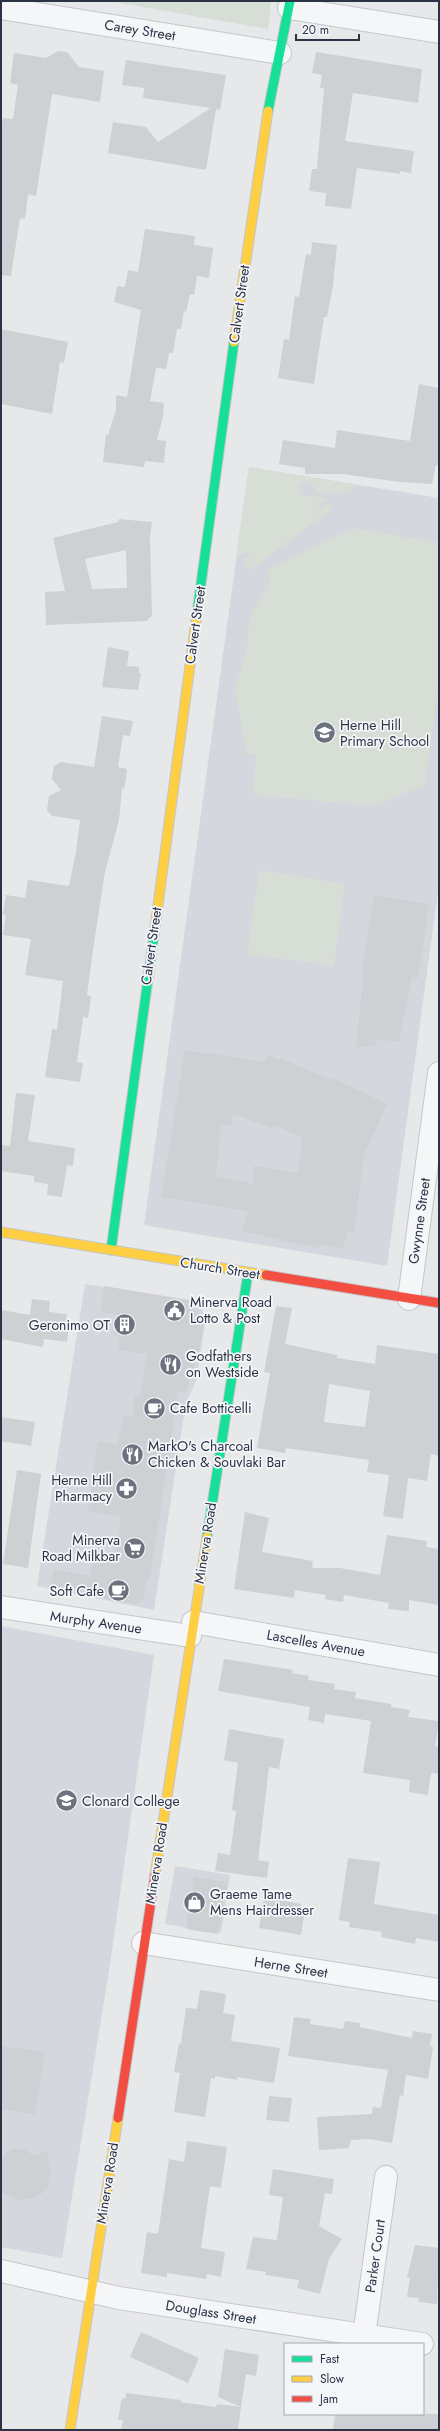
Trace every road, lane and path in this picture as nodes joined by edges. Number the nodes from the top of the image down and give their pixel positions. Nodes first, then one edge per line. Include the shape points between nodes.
1 (290, 4) edge
2 (1, 8) edge
3 (439, 32) edge
4 (280, 53) junction
5 (439, 1072) edge
6 (1, 1232) edge
7 (111, 1250) junction
8 (248, 1273) junction
9 (409, 1299) junction
10 (439, 1303) edge
11 (1, 1608) edge
12 (192, 1629) junction
13 (439, 1665) edge
14 (143, 1943) junction
15 (439, 1990) edge
16 (386, 2177) dead end
17 (1, 2271) edge
18 (91, 2291) junction
19 (364, 2336) junction
20 (416, 2343) edge
21 (424, 2344) edge
22 (439, 2346) edge
23 (70, 2430) edge

1 - 3 street
1 - 4 street, Calvert Street
2 - 4 street, Carey Street
4 - 7 street, Calvert Street via 266,121 246,253
5 - 9 street, Gwynne Street
6 - 7 street, Church Street
7 - 8 street, Church Street
8 - 9 street, Church Street
8 - 12 street, Minerva Road
9 - 10 street, Church Street
11 - 12 street, Murphy Avenue
12 - 13 street, Lascelles Avenue
12 - 14 street, Minerva Road
14 - 15 street, Herne Street
14 - 18 street, Minerva Road
16 - 19 street, Parker Court
17 - 18 street, Douglass Street
18 - 19 street, Douglass Street via 119,2298
18 - 23 street, Minerva Road
19 - 20 street, Douglass Street
21 - 22 street, Douglass Street

